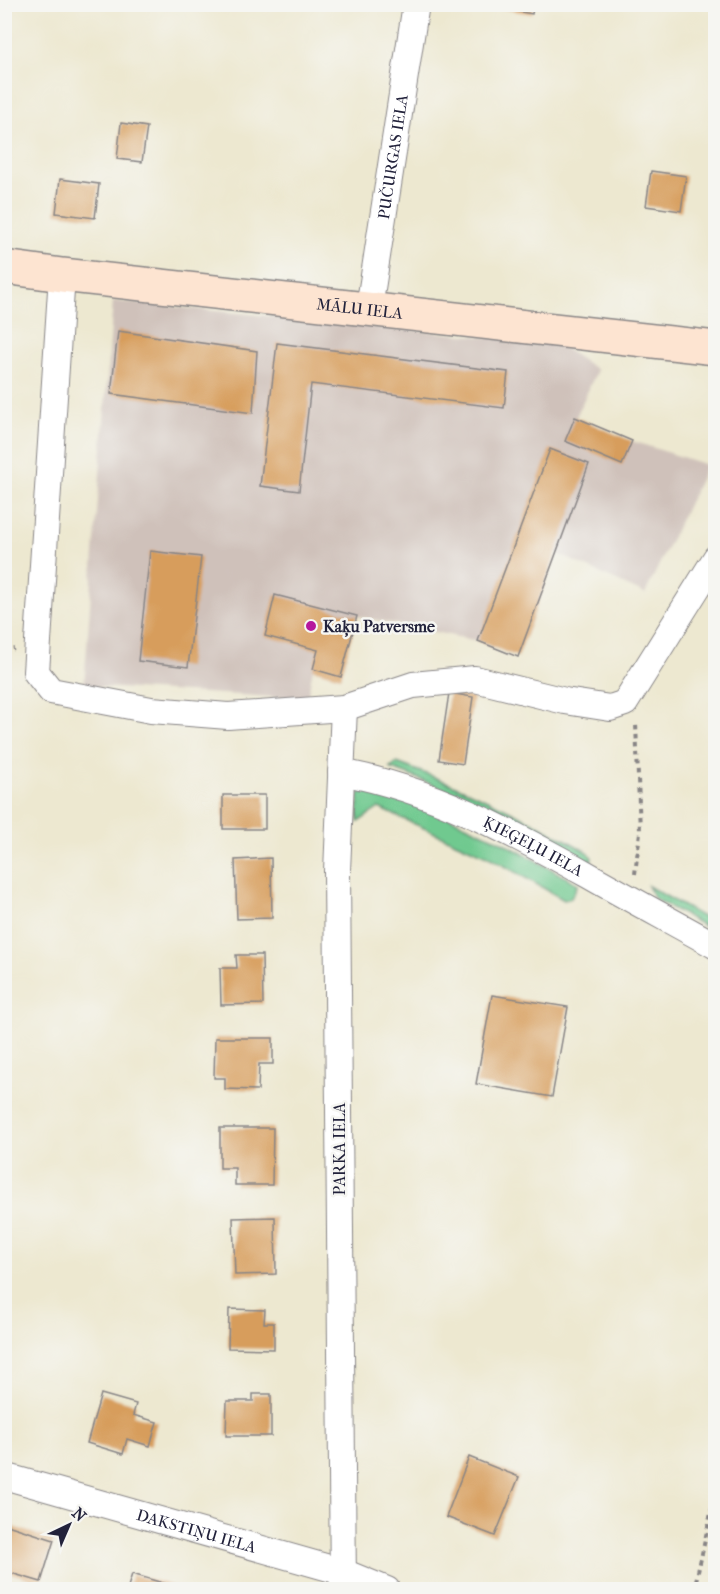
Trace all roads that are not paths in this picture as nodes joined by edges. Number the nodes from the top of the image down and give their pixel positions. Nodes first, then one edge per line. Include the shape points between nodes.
1 (416, 4) edge
2 (4, 267) edge
3 (62, 275) junction
4 (369, 308) junction
5 (716, 348) edge
6 (716, 558) edge
7 (344, 708) junction
8 (341, 772) junction
9 (716, 946) edge
10 (4, 1476) edge
11 (343, 1581) edge
12 (387, 1590) edge

1 - 4 street, PUČURGAS IELA
2 - 3 street, MĀLU IELA
3 - 4 street, MĀLU IELA
3 - 7 street via 36,672 51,691 151,710 228,716
4 - 5 street, MĀLU IELA
6 - 7 street via 625,703 610,708 565,701 475,679 413,685
7 - 8 street, PARKA IELA
8 - 9 street, ĶIEĢEĻU IELA via 383,780 447,801 514,833
8 - 11 street, PARKA IELA via 337,871
10 - 11 street, DAKSTIŅU IELA
11 - 12 street, DAKSTIŅU IELA

